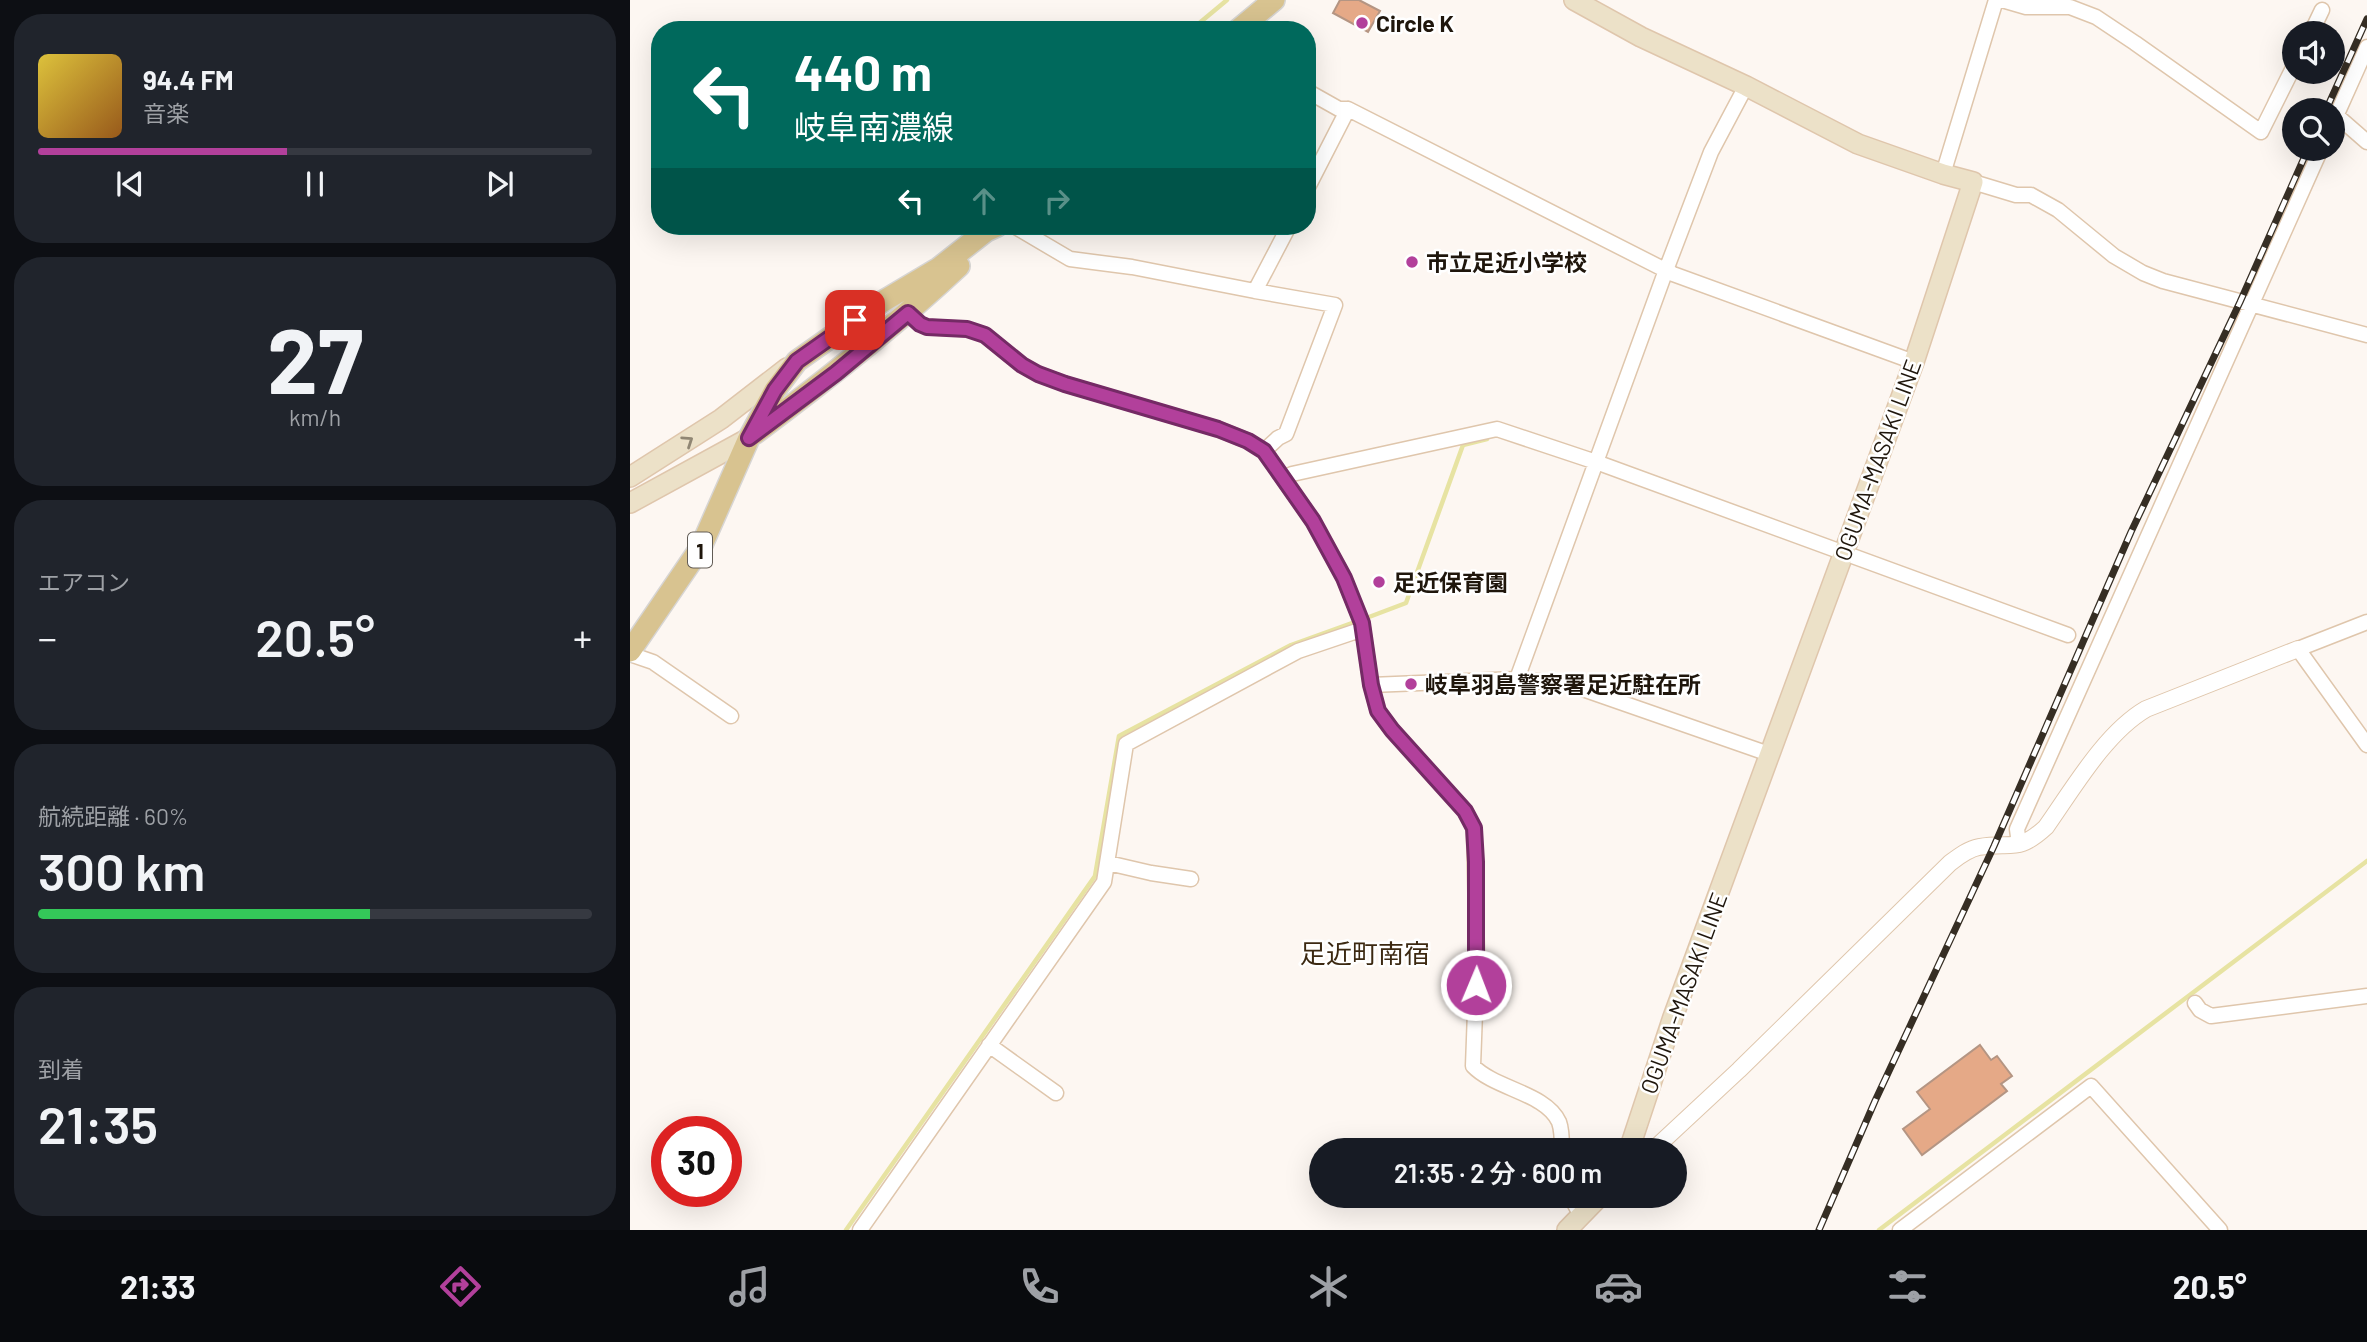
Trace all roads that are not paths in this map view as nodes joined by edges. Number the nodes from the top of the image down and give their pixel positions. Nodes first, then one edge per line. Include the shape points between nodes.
1 (1274, 0) edge
2 (1574, 0) edge
3 (1996, 0) edge
4 (2002, 0) edge
5 (2322, 10) dead end
6 (1249, 21) edge
7 (2317, 21) edge
8 (2367, 47) edge
9 (2285, 84) edge
10 (1746, 86) junction
11 (1316, 96) edge
12 (2344, 98) edge
13 (1348, 109) junction
14 (2345, 127) edge
15 (2367, 142) edge
16 (2316, 161) edge
17 (1316, 171) edge
18 (1943, 174) junction
19 (1973, 182) junction
20 (981, 235) edge
21 (990, 235) edge
22 (1029, 235) edge
23 (1284, 235) edge
24 (1666, 270) junction
25 (1255, 291) junction
26 (2252, 304) junction
27 (908, 313) junction
28 (2367, 335) edge
29 (797, 361) junction
30 (1913, 362) junction
31 (749, 438) junction
32 (1264, 451) junction
33 (1596, 462) junction
34 (630, 477) edge
35 (1284, 478) junction
36 (630, 503) edge
37 (1843, 552) junction
38 (2367, 622) edge
39 (1363, 629) junction
40 (2068, 635) dead end
41 (2298, 649) junction
42 (630, 652) edge
43 (1517, 679) junction
44 (1371, 685) junction
45 (731, 716) dead end
46 (2367, 745) edge
47 (1769, 754) junction
48 (2019, 844) junction
49 (1108, 863) junction
50 (1191, 879) dead end
51 (2367, 996) edge
52 (2195, 1003) dead end
53 (989, 1045) junction
54 (1056, 1093) dead end
55 (1561, 1138) edge
56 (1633, 1138) edge
57 (1666, 1138) edge
58 (1577, 1208) edge
59 (1589, 1208) edge
60 (1581, 1216) junction
61 (860, 1230) edge
62 (1567, 1230) edge
63 (1900, 1230) edge
64 (2220, 1230) edge

1 - 6 main road
2 - 10 main road
3 - 18 street
4 - 9 street via 2026,7 2070,7 2096,18 2261,132
5 - 7 street
8 - 12 street
10 - 18 main road via 1858,144
10 - 24 street via 1711,152
11 - 13 street
13 - 17 street
13 - 24 street
14 - 15 street
16 - 26 street
18 - 19 main road
19 - 26 street via 2031,195 2143,273
19 - 30 main road, OGUMA-MASAKI LINE
20 - 29 main road, 1 via 939,268
21 - 27 main road, 1
22 - 25 street via 1070,259
23 - 25 street
24 - 30 street
24 - 33 street
25 - 32 street via 1335,305 1286,434
26 - 28 street
26 - 48 street via 2017,829
27 - 31 main road, 1
27 - 32 street via 927,327 985,335 1038,374 1218,429
29 - 31 main road, 1
34 -> 29 main road via 721,419
30 - 37 main road, OGUMA-MASAKI LINE
31 - 36 main road
31 - 42 main road, 1 via 701,547
32 - 35 street
33 - 35 street via 1497,429
33 - 37 street
33 - 43 street
35 - 39 street via 1329,550
37 - 40 street
37 - 47 main road, OGUMA-MASAKI LINE
38 - 41 street
39 - 44 street
39 - 49 street via 1297,651 1126,744
41 - 46 street
41 - 48 street via 2130,718 2046,827
42 - 45 street via 653,662
43 - 44 street
43 - 47 street via 1568,684
44 - 55 street via 1378,711 1465,811 1474,828 1477,958 1473,1066 1482,1075 1546,1106 1560,1123
47 - 56 main road, OGUMA-MASAKI LINE
48 - 57 street via 1976,847 1950,863
49 - 50 street
49 - 53 street via 1104,882
51 - 52 street via 2211,1016
53 - 54 street
53 - 61 street
58 - 60 street
59 - 60 main road
60 - 62 main road
63 - 64 street via 2091,1086

